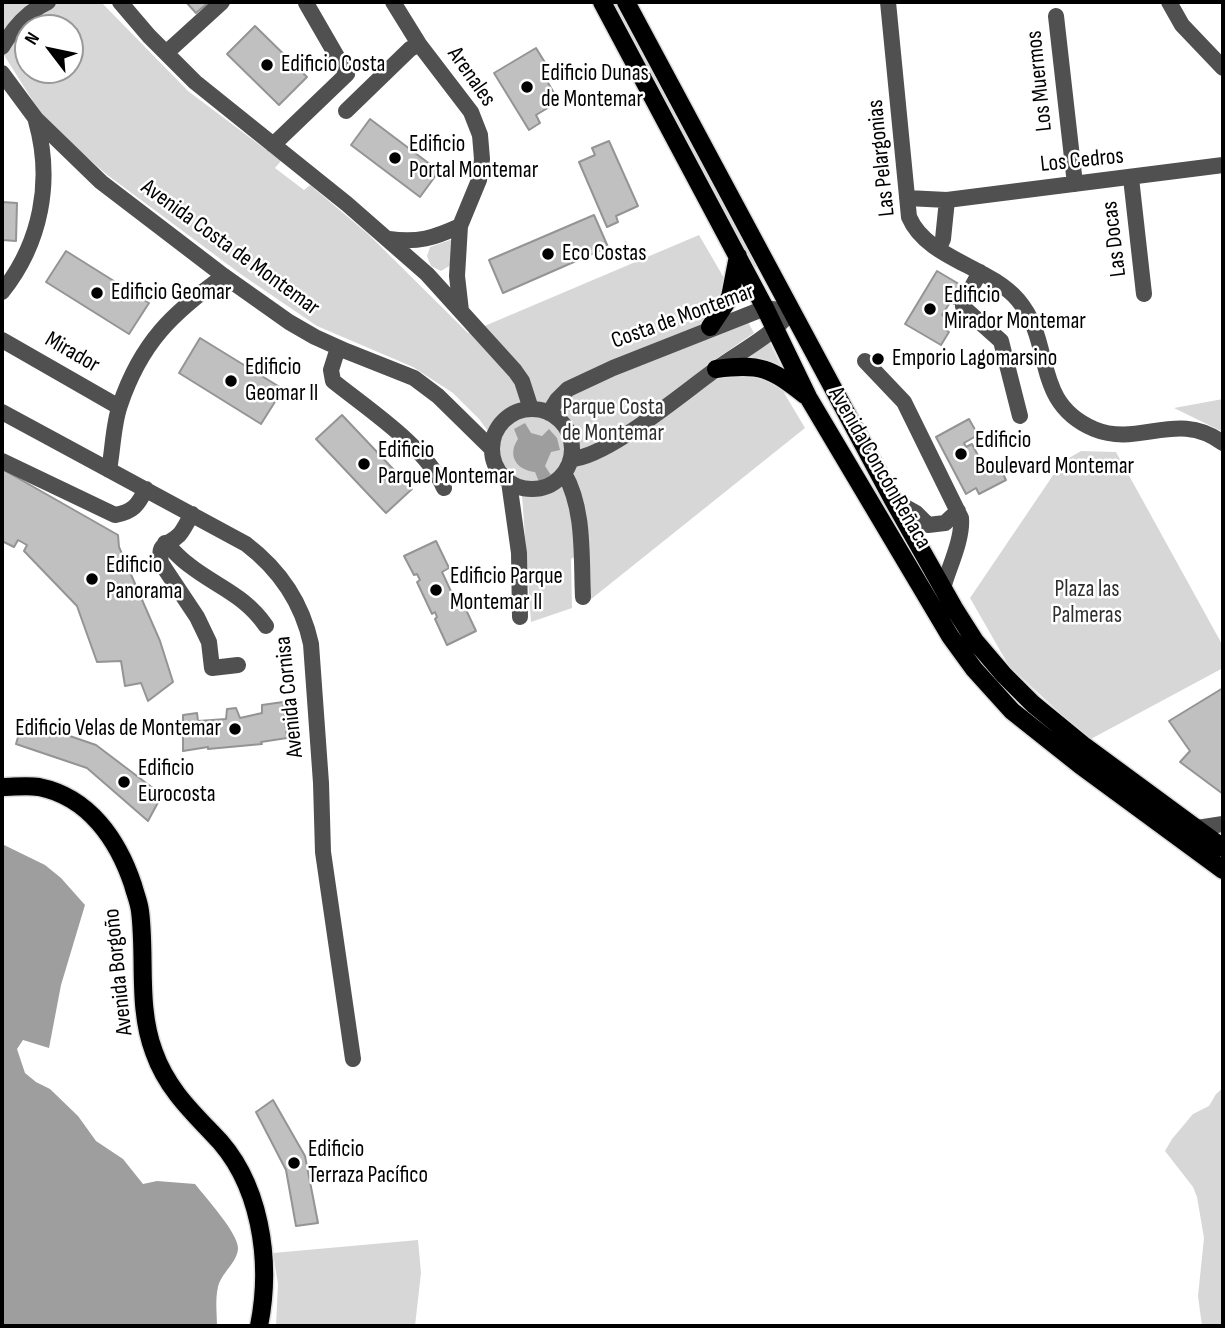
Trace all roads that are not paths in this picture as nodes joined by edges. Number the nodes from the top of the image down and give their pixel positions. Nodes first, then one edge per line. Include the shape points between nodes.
1 (48, 2) edge
2 (120, 2) edge
3 (222, 2) edge
4 (393, 2) edge
5 (602, 2) edge
6 (626, 2) edge
7 (888, 2) edge
8 (1168, 2) edge
9 (306, 3) edge
10 (1056, 16) dead end
11 (419, 44) junction
12 (2, 47) edge
13 (166, 53) junction
14 (1223, 68) edge
15 (2, 73) edge
16 (346, 111) dead end
17 (36, 119) junction
18 (273, 145) junction
19 (1223, 165) edge
20 (1130, 178) junction
21 (1074, 184) junction
22 (907, 198) junction
23 (947, 200) junction
24 (460, 226) junction
25 (389, 239) junction
26 (939, 248) junction
27 (738, 257) junction
28 (981, 272) junction
29 (224, 276) junction
30 (2, 292) edge
31 (1144, 294) dead end
32 (765, 308) junction
33 (461, 311) junction
34 (791, 312) junction
35 (710, 327) junction
36 (776, 330) junction
37 (2, 340) edge
38 (338, 348) junction
39 (865, 361) dead end
40 (716, 369) junction
41 (808, 397) junction
42 (119, 407) junction
43 (531, 409) junction
44 (2, 412) edge
45 (549, 413) junction
46 (1020, 416) dead end
47 (1223, 443) edge
48 (492, 449) junction
49 (2, 461) edge
50 (568, 466) junction
51 (109, 470) junction
52 (509, 482) junction
53 (444, 488) dead end
54 (146, 489) junction
55 (893, 500) junction
56 (958, 511) junction
57 (192, 514) junction
58 (165, 543) junction
59 (952, 556) junction
60 (903, 559) junction
61 (932, 569) junction
62 (943, 588) junction
63 (583, 597) dead end
64 (520, 617) dead end
65 (266, 626) dead end
66 (238, 665) dead end
67 (2, 787) edge
68 (1223, 824) edge
69 (1164, 827) junction
70 (1198, 828) junction
71 (1223, 848) edge
72 (1223, 870) edge
73 (354, 1059) dead end
74 (259, 1326) edge

1 - 12 street via 18,23
2 - 13 street
3 - 13 street
4 - 11 street, Arenales
5 - 27 main road, Avenida Concón Reñaca
6 - 34 main road, Avenida Concón Reñaca
7 - 22 street, Las Pelargonias
8 - 14 street via 1182,25
9 - 18 street via 347,74
10 - 21 street, Los Muermos
11 - 16 street
11 - 24 street, Arenales via 466,106 480,135 479,180
13 - 18 street
15 - 17 street, Avenida Costa de Montemar
17 - 29 street, Avenida Costa de Montemar via 101,182
17 - 30 street via 45,179 40,214 24,257
18 - 25 street
19 - 20 street, Los Cedros
20 - 21 street, Los Cedros
20 - 31 street, Las Docas
21 - 23 street, Los Cedros
22 - 23 street, Los Cedros
22 - 26 street, Las Pelargonias via 912,224
23 - 26 street
24 - 25 street via 412,242
24 - 33 street, Arenales via 457,276
25 - 33 street
26 - 28 street, Las Pelargonias
27 - 32 main road, Avenida Concón Reñaca
27 - 35 main road via 730,297
28 - 46 street via 963,307 1001,341
28 - 47 street, Las Pelargonias via 1011,292 1028,314 1051,387 1073,416 1116,435 1190,428
29 - 38 street, Avenida Costa de Montemar via 289,322
29 - 42 street via 171,316 152,340
32 - 34 street, Costa de Montemar
32 - 35 street, Costa de Montemar
32 - 36 main road, Avenida Concón Reñaca
33 - 43 street via 515,371
34 - 36 street, Costa de Montemar
34 - 55 main road, Avenida Concón Reñaca
35 - 45 street, Costa de Montemar via 568,389
36 - 40 street, Costa de Montemar
36 - 41 main road, Avenida Concón Reñaca
37 - 42 street, Mirador
38 - 48 street, Avenida Costa de Montemar via 414,378
38 - 53 street via 331,370 333,381 418,452 436,470
39 - 56 street via 904,402
40 - 41 main road via 741,366 775,372
40 - 50 street, Costa de Montemar via 664,409
41 - 60 main road, Avenida Concón Reñaca
42 - 51 street
43 - 45 street
43 - 48 street via 519,411 500,426
44 - 51 street, Avenida Cornisa
45 - 50 street via 570,437
48 - 52 street via 500,473
49 - 54 street via 115,515 138,505
50 - 52 street via 544,487 532,489
50 - 63 street via 580,534
51 - 54 street, Avenida Cornisa
52 - 64 street via 519,553
54 - 57 street, Avenida Cornisa
55 - 56 street via 928,525 945,523
55 - 61 main road, Avenida Concón Reñaca
56 - 59 street via 963,532
57 - 58 street via 178,536
57 - 73 street, Avenida Cornisa via 246,544 273,567 294,596 307,628 323,852
58 - 65 street via 190,566 241,598
58 - 66 street via 159,553 161,563 198,617 209,642 212,668
59 - 61 street
59 - 62 street
60 - 61 street via 923,571
60 - 69 main road, Avenida Concón Reñaca via 958,647 992,691 1053,745
61 - 62 main road, Avenida Concón Reñaca
62 - 70 main road, Avenida Concón Reñaca via 975,641 1032,704
67 - 74 main road, Avenida Borgoño via 36,786 72,800 104,827 120,851 140,909 144,1011 154,1053 178,1097 235,1161 254,1204 263,1264
68 - 70 street
69 - 71 street via 1211,852
69 - 72 main road, Avenida Concón Reñaca
70 - 71 main road, Avenida Concón Reñaca

